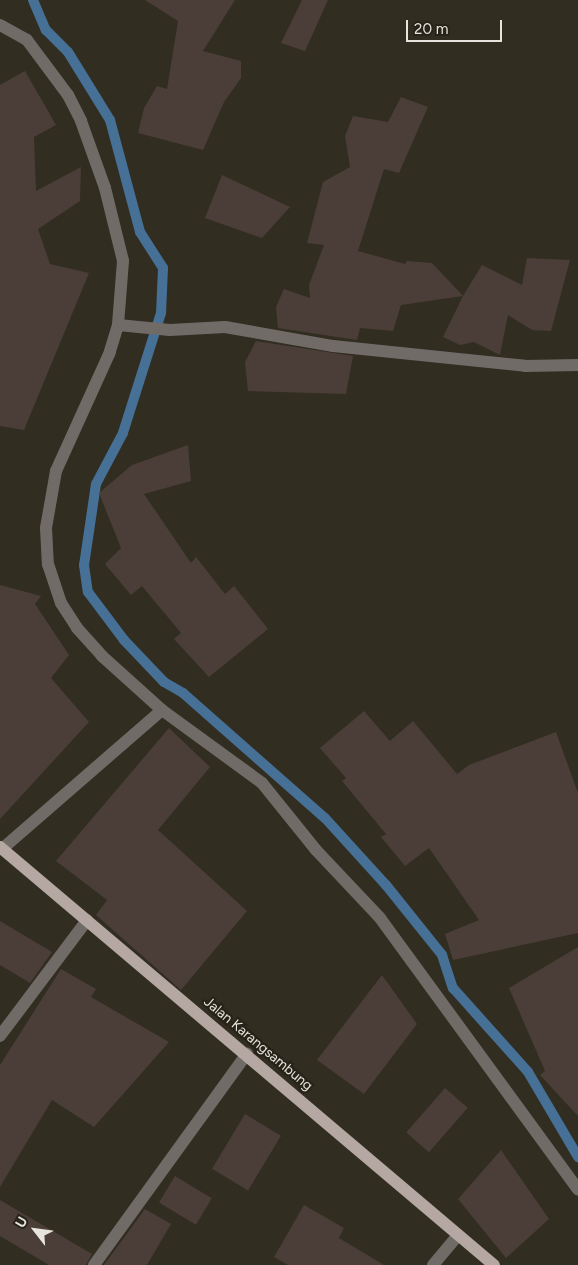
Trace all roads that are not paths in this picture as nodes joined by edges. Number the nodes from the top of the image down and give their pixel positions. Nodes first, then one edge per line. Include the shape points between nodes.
1 (0, 24) edge
2 (118, 325) junction
3 (578, 365) edge
4 (162, 710) junction
5 (1, 848) edge
6 (87, 920) junction
7 (0, 1036) edge
8 (247, 1054) junction
9 (578, 1190) edge
10 (458, 1235) junction
11 (94, 1265) edge
12 (433, 1265) edge
13 (494, 1265) edge

1 - 2 street via 27,40 68,95 81,121 105,188 123,261
2 - 3 street via 139,324 170,330 225,327 333,346 525,366
2 - 4 street via 110,352 56,471 46,528 48,564 61,603 77,628 102,656
4 - 5 street
4 - 9 street via 262,783 316,850 380,918
5 - 6 main road, Jalan Karangsambung
6 - 7 street
6 - 8 main road, Jalan Karangsambung
8 - 10 main road, Jalan Karangsambung
8 - 11 street
10 - 12 street
10 - 13 main road, Jalan Karangsambung

